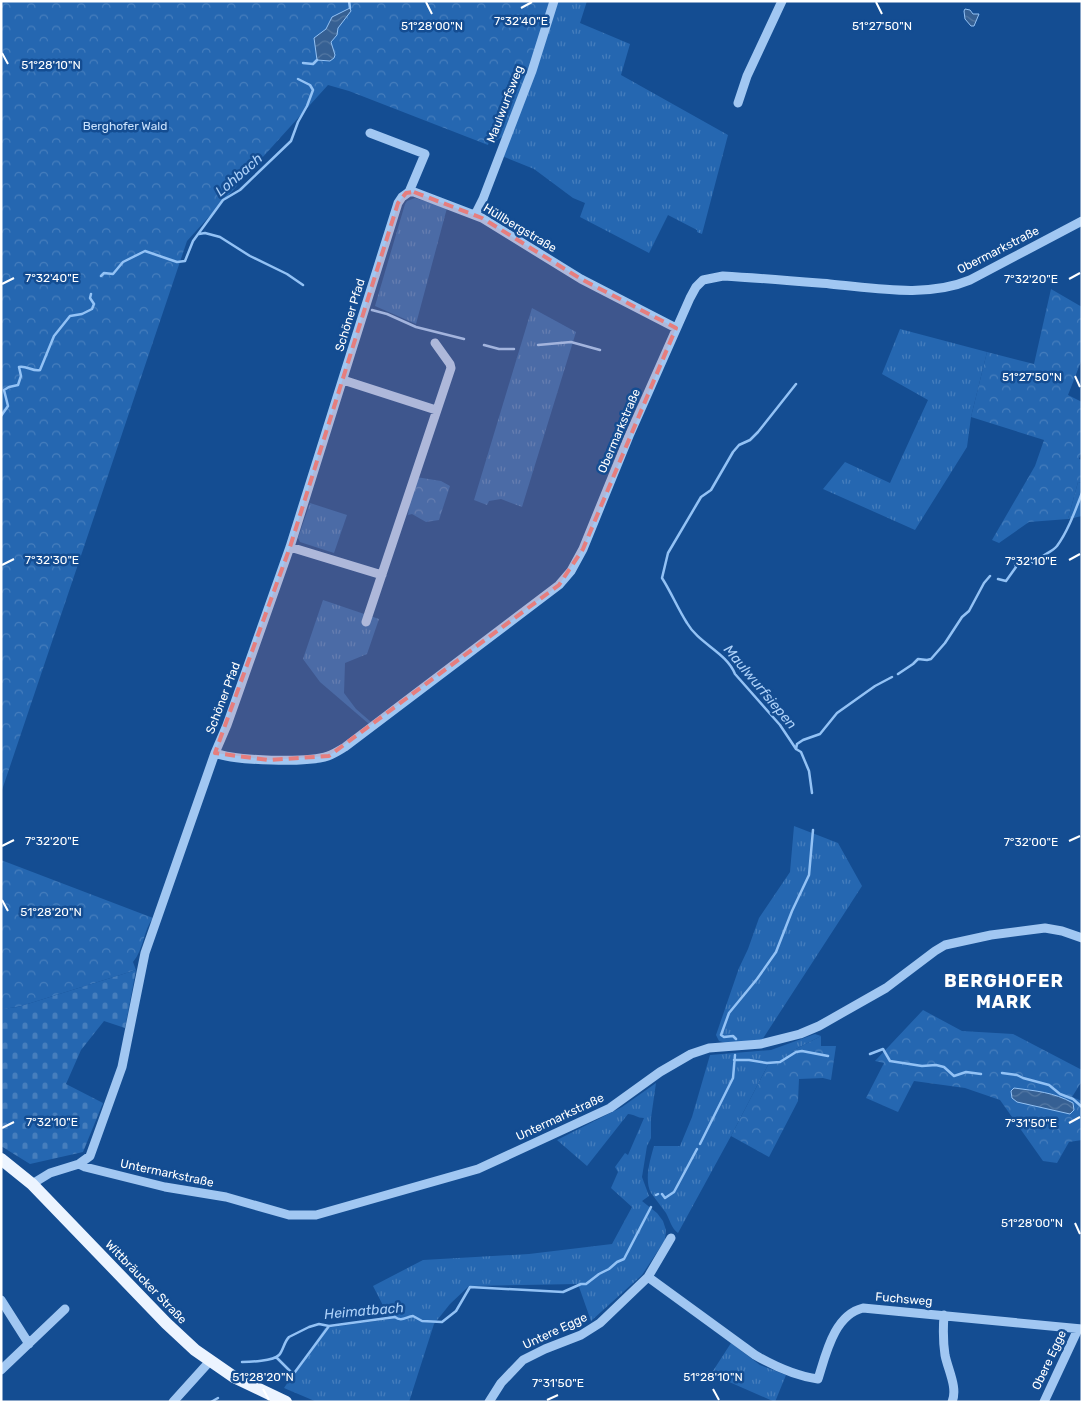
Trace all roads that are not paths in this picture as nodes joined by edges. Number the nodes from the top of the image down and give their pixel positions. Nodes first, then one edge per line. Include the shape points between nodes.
1 (554, 1) edge
2 (782, 1) edge
3 (738, 103) dead end
4 (370, 133) dead end
5 (409, 192) junction
6 (475, 215) junction
7 (1082, 221) edge
8 (676, 328) junction
9 (435, 343) dead end
10 (344, 380) junction
11 (436, 410) junction
12 (290, 547) junction
13 (382, 575) junction
14 (366, 622) dead end
15 (215, 753) junction
16 (1082, 938) edge
17 (1, 1160) edge
18 (79, 1164) junction
19 (32, 1184) junction
20 (671, 1238) dead end
21 (648, 1277) junction
22 (2, 1304) edge
23 (65, 1309) dead end
24 (944, 1315) junction
25 (1080, 1329) edge
26 (29, 1344) junction
27 (210, 1361) junction
28 (1, 1370) edge
29 (173, 1402) edge
30 (286, 1402) edge
31 (489, 1402) edge
32 (952, 1402) edge
33 (1044, 1402) edge

1 - 6 street, Maulwurfsweg via 532,71
2 - 3 street
4 - 5 street via 425,154
5 - 6 street, Hüllbergstraße
5 - 10 street, Schöner Pfad via 398,203
6 - 8 street, Hüllbergstraße via 581,278
7 - 8 street, Obermarkstraße via 952,287 884,289 716,276 703,280 696,287
8 - 15 street, Obermarkstraße via 583,549 559,585 329,756 268,760 225,757
9 - 11 street via 451,366
10 - 11 street
10 - 12 street, Schöner Pfad
11 - 13 street
12 - 13 street
12 - 15 street, Schöner Pfad
13 - 14 street
15 - 18 street, Schöner Pfad via 146,953 122,1067 90,1156
16 - 18 street, Untermarkstraße via 1045,928 945,945 886,988 819,1026 761,1044 709,1048 691,1054 610,1108 478,1169 316,1215 289,1216 240,1200 165,1187
17 - 19 main road, Wittbräucker Straße
18 - 19 street via 50,1173
19 - 27 main road, Wittbräucker Straße via 166,1323
20 - 21 street, Untere Egge
21 - 24 street, Fuchsweg via 755,1355 774,1366 810,1378 818,1379 831,1341 844,1318 853,1311 863,1308
21 - 31 street, Untere Egge via 594,1328 523,1360 501,1382
22 - 26 street
23 - 26 street
24 - 25 street, Fuchsweg
24 - 32 street via 945,1354 954,1392
25 - 33 street, Obere Egge
26 - 28 street
27 - 29 street
27 - 30 main road, Wittbräucker Straße

